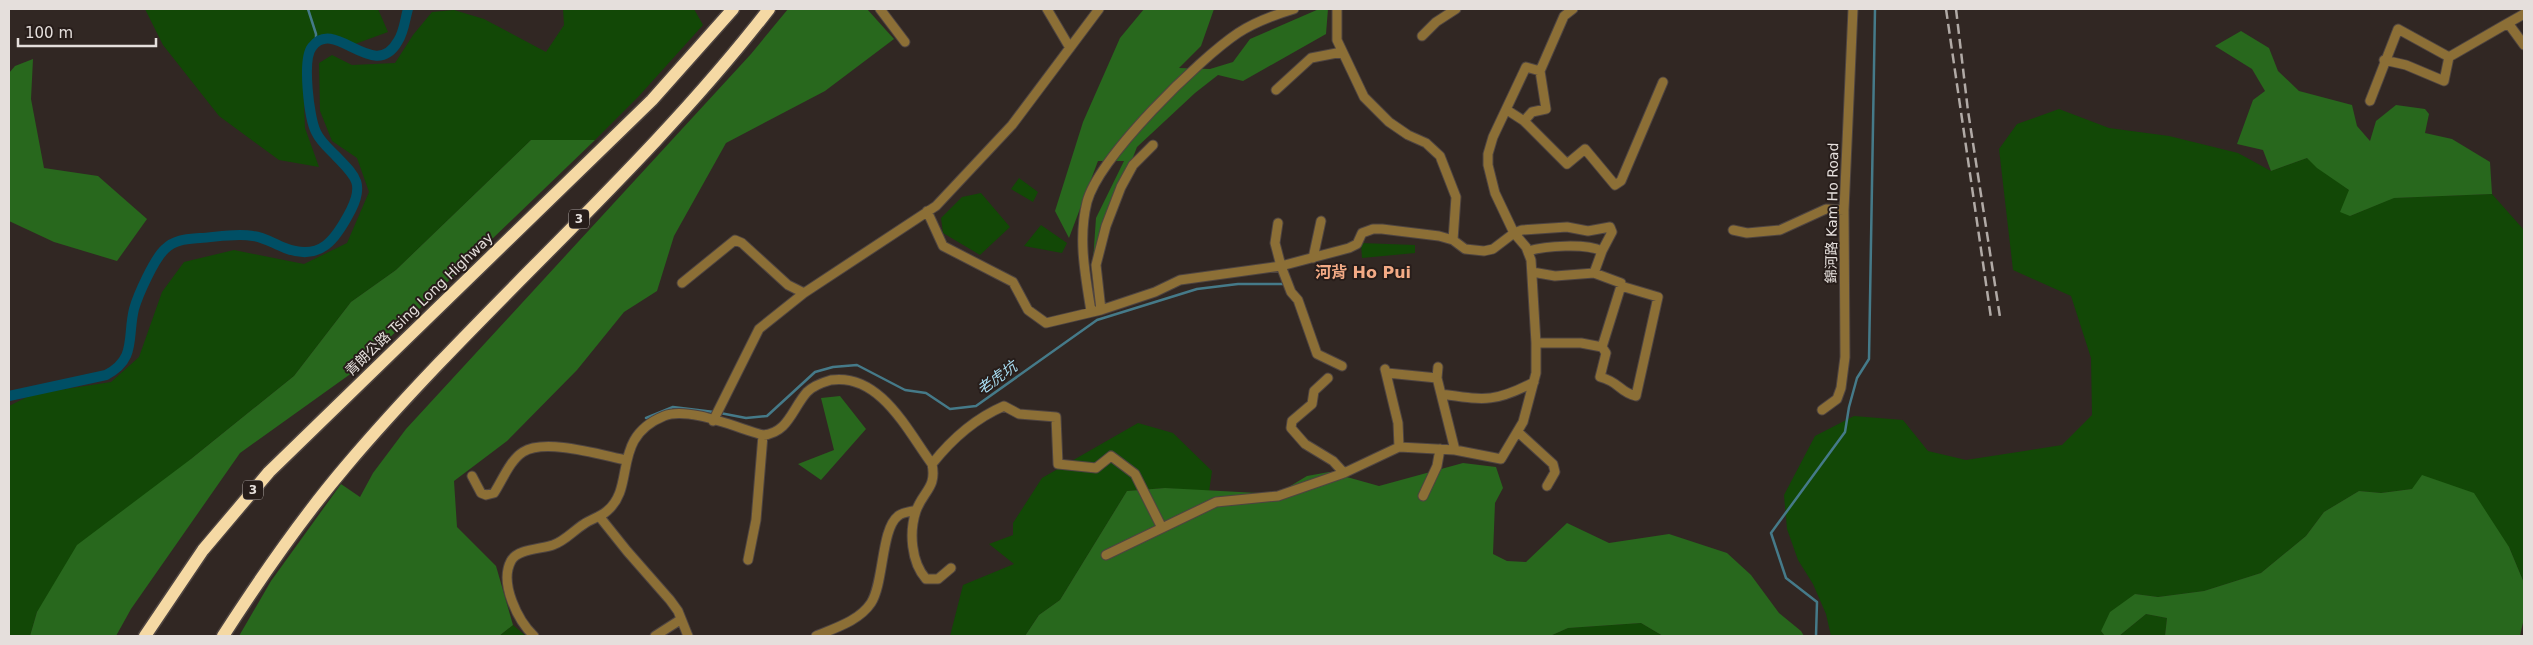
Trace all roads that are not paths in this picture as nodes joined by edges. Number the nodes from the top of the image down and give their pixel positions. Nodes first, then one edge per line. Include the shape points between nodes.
1 (733, 9) edge
2 (770, 9) edge
3 (880, 9) edge
4 (1047, 9) edge
5 (1100, 9) edge
6 (1294, 9) edge
7 (1337, 9) edge
8 (1456, 9) edge
9 (1573, 9) edge
10 (1853, 9) edge
11 (2524, 14) edge
12 (2508, 23) junction
13 (1422, 36) dead end
14 (905, 42) dead end
15 (2524, 45) edge
16 (1070, 48) junction
17 (1342, 52) junction
18 (2449, 57) junction
19 (2384, 60) junction
20 (1540, 71) junction
21 (1663, 82) dead end
22 (1276, 90) dead end
23 (2370, 101) dead end
24 (1507, 110) junction
25 (1524, 121) junction
26 (1153, 145) dead end
27 (1844, 210) junction
28 (928, 211) junction
29 (1321, 222) dead end
30 (1278, 223) dead end
31 (1733, 230) dead end
32 (1514, 233) junction
33 (1453, 240) junction
34 (1528, 251) junction
35 (1602, 251) junction
36 (1313, 258) junction
37 (1281, 266) junction
38 (1532, 272) junction
39 (1594, 273) junction
40 (682, 283) dead end
41 (1621, 286) junction
42 (804, 293) junction
43 (1101, 310) junction
44 (1091, 311) junction
45 (1536, 343) junction
46 (1602, 347) junction
47 (1342, 366) dead end
48 (1438, 367) dead end
49 (1328, 378) dead end
50 (1437, 378) junction
51 (1534, 382) junction
52 (1441, 394) junction
53 (1822, 410) dead end
54 (714, 419) junction
55 (1518, 432) junction
56 (762, 435) junction
57 (1398, 447) junction
58 (1440, 450) junction
59 (1455, 450) junction
60 (626, 460) junction
61 (932, 464) junction
62 (1344, 473) junction
63 (472, 476) dead end
64 (1547, 486) dead end
65 (1423, 496) dead end
66 (916, 510) junction
67 (599, 516) junction
68 (1162, 528) junction
69 (1106, 555) dead end
70 (748, 560) dead end
71 (951, 568) dead end
72 (680, 620) junction
73 (145, 636) edge
74 (223, 636) edge
75 (534, 636) edge
76 (655, 636) edge
77 (688, 636) edge
78 (816, 636) edge

1 - 73 highway, 青朗公路 Tsing Long Highway / 3 via 646,106 269,472 204,550
2 - 74 highway, 3 via 671,124 364,445 310,511
3 - 14 street
4 - 16 street
5 - 16 street
6 - 44 street via 1271,16 1238,33 1195,68 1099,173 1088,200 1081,232
7 - 17 street via 1336,36
8 - 13 street
9 - 20 street via 1564,16
10 - 27 street, 錦河路 Kam Ho Road
11 - 12 street
12 - 15 street
12 - 18 street
16 - 28 street via 1012,125
17 - 22 street via 1311,58
17 - 33 street via 1359,90 1374,109 1438,154 1456,197
18 - 19 street via 2444,81 2406,65
18 - 19 street via 2398,30
19 - 23 street
20 - 24 street via 1526,67
20 - 25 street via 1546,109 1532,112
21 - 25 street via 1621,181 1615,185 1585,149 1567,164
24 - 25 street
24 - 32 street via 1489,147 1488,165 1496,193
26 - 43 street via 1133,165 1106,226 1096,265
27 - 31 street via 1826,209 1780,230 1746,233
27 - 53 street, 錦河路 Kam Ho Road via 1844,375 1836,399
28 - 42 street
28 - 44 street via 943,246 1014,282 1028,310 1046,323
29 - 36 street
30 - 37 street via 1275,243
32 - 33 street via 1488,251 1465,249
32 - 34 street
32 - 35 street via 1567,227 1588,231 1610,227 1612,232
33 - 36 street via 1373,229 1362,233 1353,247
34 - 35 street via 1592,247
34 - 38 street
35 - 39 street
36 - 37 street
37 - 43 street via 1180,280
37 - 47 street via 1291,292 1298,300 1317,354
38 - 39 street via 1555,276
38 - 45 street
39 - 41 street via 1621,283
40 - 42 street via 735,240 788,285
41 - 46 street
41 - 46 street via 1658,297 1636,396 1625,393 1615,381 1600,377 1606,353
42 - 54 street via 759,329
43 - 44 street
45 - 46 street via 1581,343
45 - 51 street
48 - 50 street
49 - 62 street via 1314,391 1312,404 1292,421 1291,428 1305,444 1333,461
50 - 52 street
50 - 57 street via 1386,371 1398,423
51 - 52 street via 1503,397 1487,400
51 - 55 street
52 - 59 street
54 - 56 street
54 - 60 street via 682,412 647,424 632,443
55 - 59 street via 1501,459
55 - 64 street via 1552,464 1555,472
56 - 61 street via 782,429 808,391 825,381 844,378 867,385 886,401
56 - 70 street via 756,520
57 - 58 street
57 - 62 street
58 - 59 street
58 - 65 street via 1437,466
60 - 63 street via 556,447 541,448 522,452 494,494 481,493
60 - 67 street via 618,495 610,508
61 - 66 street via 931,486
61 - 68 street via 970,426 1004,406 1019,414 1056,417 1058,464 1096,468 1111,456 1135,474
62 - 68 street via 1278,496 1216,502
66 - 71 street via 912,530 916,564 930,580 938,579
66 - 78 street via 898,516 893,522 871,603 852,620
67 - 72 street via 670,600
67 - 75 street via 560,542 520,554 511,561 508,575 511,597 523,625
68 - 69 street
72 - 76 street
72 - 77 street

